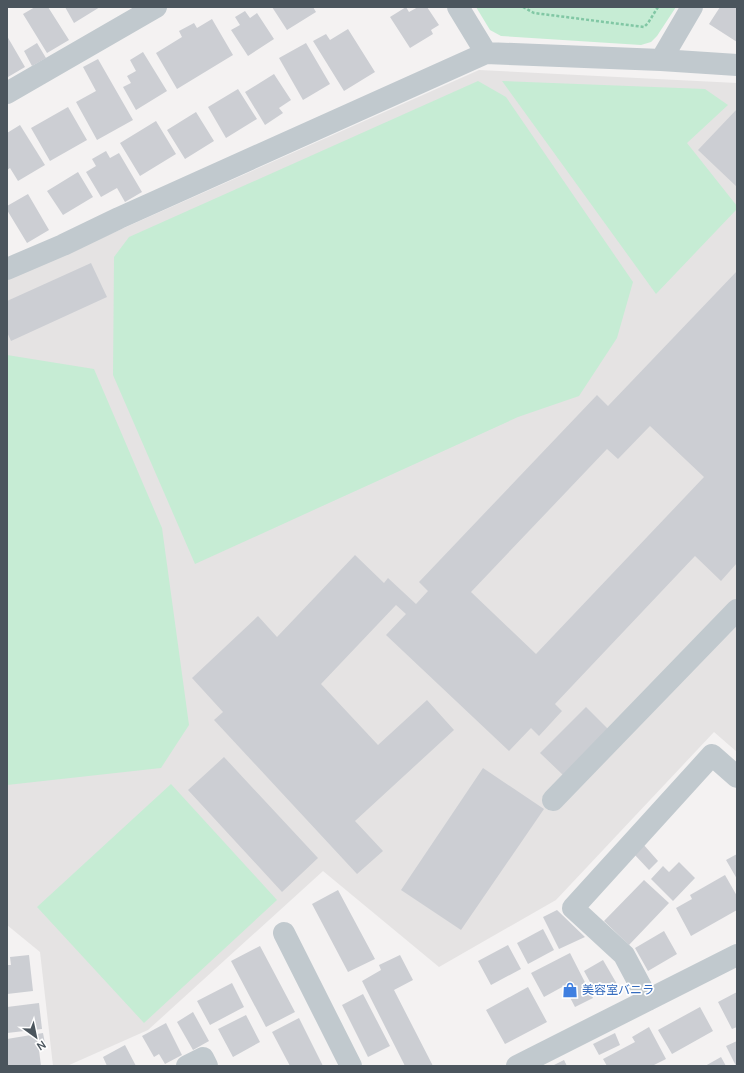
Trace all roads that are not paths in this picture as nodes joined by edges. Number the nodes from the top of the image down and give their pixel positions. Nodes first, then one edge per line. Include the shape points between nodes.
1 (156, 7) edge
2 (458, 7) edge
3 (692, 7) edge
4 (486, 52) junction
5 (661, 60) junction
6 (737, 65) edge
7 (7, 93) edge
8 (7, 269) edge
9 (737, 610) edge
10 (737, 777) edge
11 (553, 800) dead end
12 (284, 933) dead end
13 (737, 955) edge
14 (648, 1000) junction
15 (187, 1066) edge
16 (207, 1066) edge
17 (351, 1066) edge
18 (517, 1066) edge

1 - 7 street
2 - 4 street
3 - 5 street
4 - 5 street
4 - 8 street
5 - 6 street
9 - 11 street
10 - 14 street via 712,755 573,908 624,955
12 - 17 street
13 - 14 street
14 - 18 street
15 - 16 street via 203,1058

